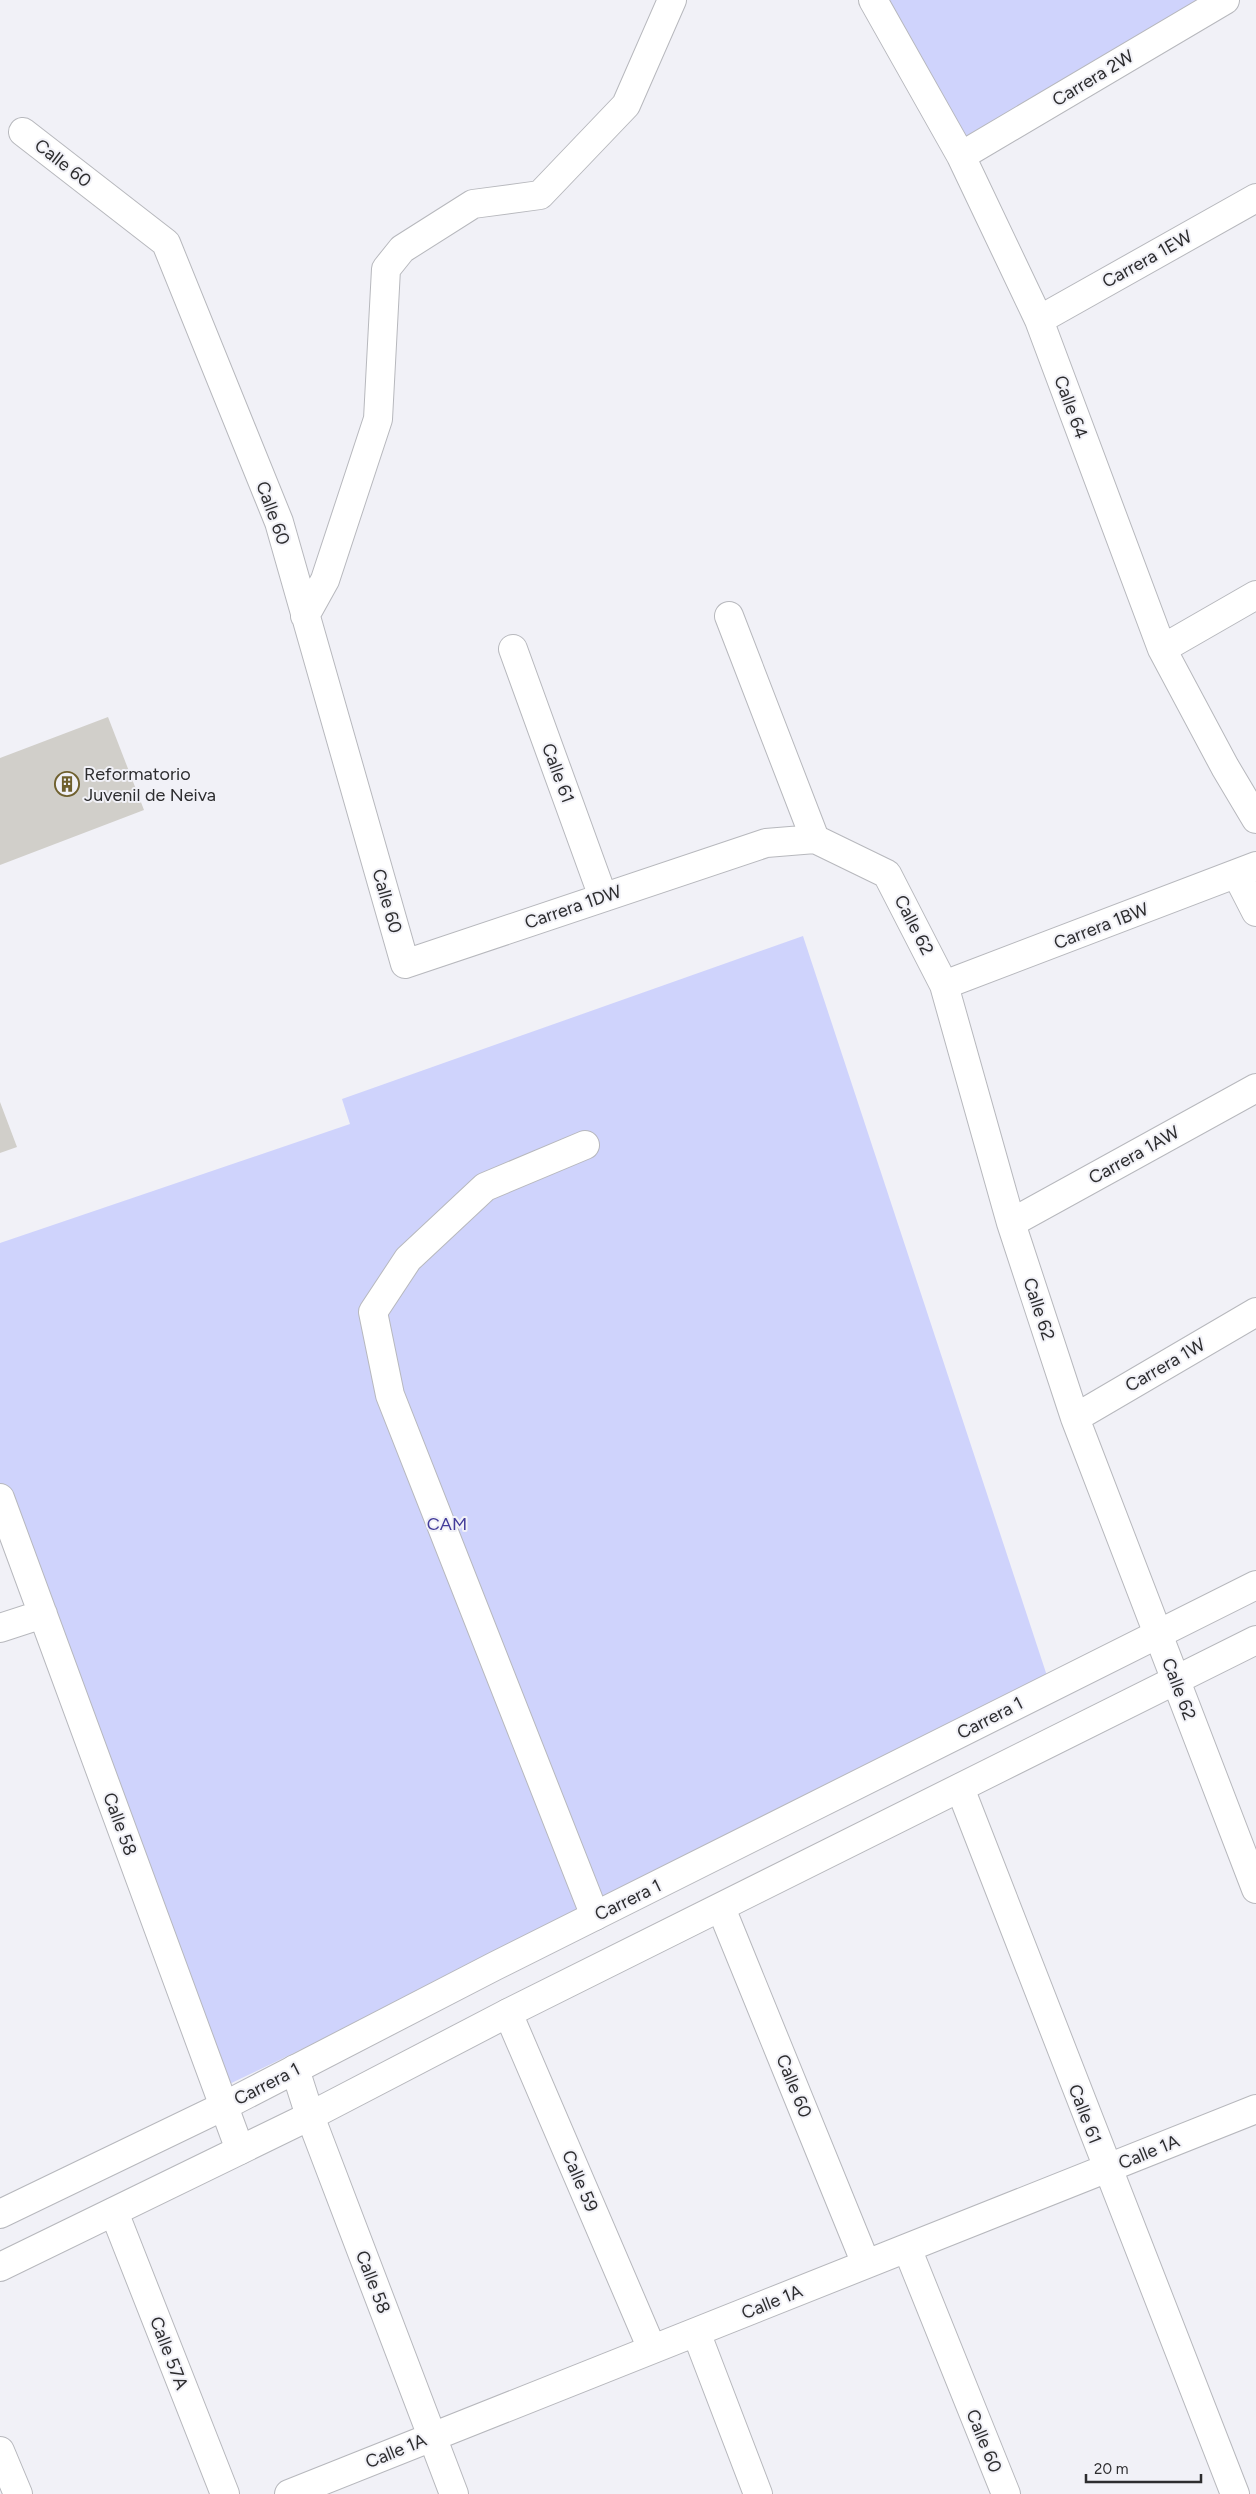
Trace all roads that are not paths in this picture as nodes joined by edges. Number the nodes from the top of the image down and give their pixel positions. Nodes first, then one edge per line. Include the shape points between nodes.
1 (672, 0) edge
2 (873, 0) edge
3 (1225, 0) edge
4 (23, 132) dead end
5 (961, 156) junction
6 (1256, 198) edge
7 (1039, 320) junction
8 (1256, 595) edge
9 (305, 616) junction
10 (729, 616) dead end
11 (513, 649) dead end
12 (1162, 649) junction
13 (1256, 819) edge
14 (815, 838) junction
15 (1246, 870) edge
16 (603, 897) junction
17 (1256, 912) edge
18 (406, 964) joint
19 (944, 985) junction
20 (1256, 1088) edge
21 (585, 1145) dead end
22 (1011, 1223) junction
23 (1256, 1312) edge
24 (1075, 1418) junction
25 (0, 1498) edge
26 (1256, 1586) edge
27 (43, 1614) junction
28 (0, 1628) edge
29 (1158, 1634) junction
30 (1256, 1640) edge
31 (1176, 1680) junction
32 (960, 1788) junction
33 (1256, 1889) edge
34 (721, 1908) junction
35 (595, 1916) junction
36 (508, 2013) junction
37 (295, 2069) junction
38 (224, 2106) junction
39 (1256, 2109) edge
40 (310, 2116) junction
41 (240, 2150) junction
42 (1106, 2168) junction
43 (114, 2212) junction
44 (0, 2214) edge
45 (907, 2248) junction
46 (866, 2264) junction
47 (0, 2267) edge
48 (696, 2332) junction
49 (652, 2350) junction
50 (431, 2437) junction
51 (0, 2451) edge
52 (18, 2494) edge
53 (225, 2494) edge
54 (289, 2494) edge
55 (454, 2494) edge
56 (758, 2494) edge
57 (1006, 2494) edge
58 (1235, 2494) edge

1 - 9 street via 626,105 540,196 473,204 402,249 386,269 378,419 325,580
2 - 5 street, Calle 64
3 - 5 street, Carrera 2W
4 - 9 street, Calle 60 via 166,243 279,522
5 - 7 street, Calle 64
6 - 7 street, Carrera 1EW
7 - 12 street, Calle 64
8 - 12 street
9 - 18 street, Calle 60
10 - 14 street
11 - 16 street, Calle 61
12 - 13 street, Calle 64
14 - 16 street, Carrera 1DW via 766,843
14 - 19 street, Calle 62 via 887,874
15 - 17 street
15 - 19 street, Carrera 1BW
16 - 18 street, Carrera 1DW
19 - 22 street, Calle 62
20 - 22 street, Carrera 1AW
21 - 35 street via 485,1187 408,1259 373,1312 390,1395
22 - 24 street, Calle 62
23 - 24 street, Carrera 1W
24 - 29 street, Calle 62
25 - 27 street, Calle 58
26 - 29 street, Carrera 1
27 - 28 street
27 - 38 street, Calle 58
29 - 31 street, Calle 62
29 - 35 street, Carrera 1
30 - 31 street
31 - 32 street
31 - 33 street, Calle 62
32 - 34 street
32 - 42 street, Calle 61
34 - 36 street
34 - 46 street, Calle 60
35 - 37 street, Carrera 1
36 - 40 street
36 - 49 street, Calle 59
37 - 38 street, Carrera 1
37 - 40 street, Calle 58
38 - 41 street, Calle 58
38 - 44 street, Carrera 1
39 - 42 street, Calle 1A
40 - 41 street
40 - 50 street, Calle 58
41 - 43 street
42 - 45 street, Calle 1A
42 - 58 street, Calle 61
43 - 47 street
43 - 53 street, Calle 57A
45 - 46 street, Calle 1A
45 - 57 street, Calle 60
46 - 48 street, Calle 1A
48 - 49 street, Calle 1A
48 - 56 street
49 - 50 street, Calle 1A
50 - 54 street, Calle 1A
50 - 55 street, Calle 58
51 - 52 street

